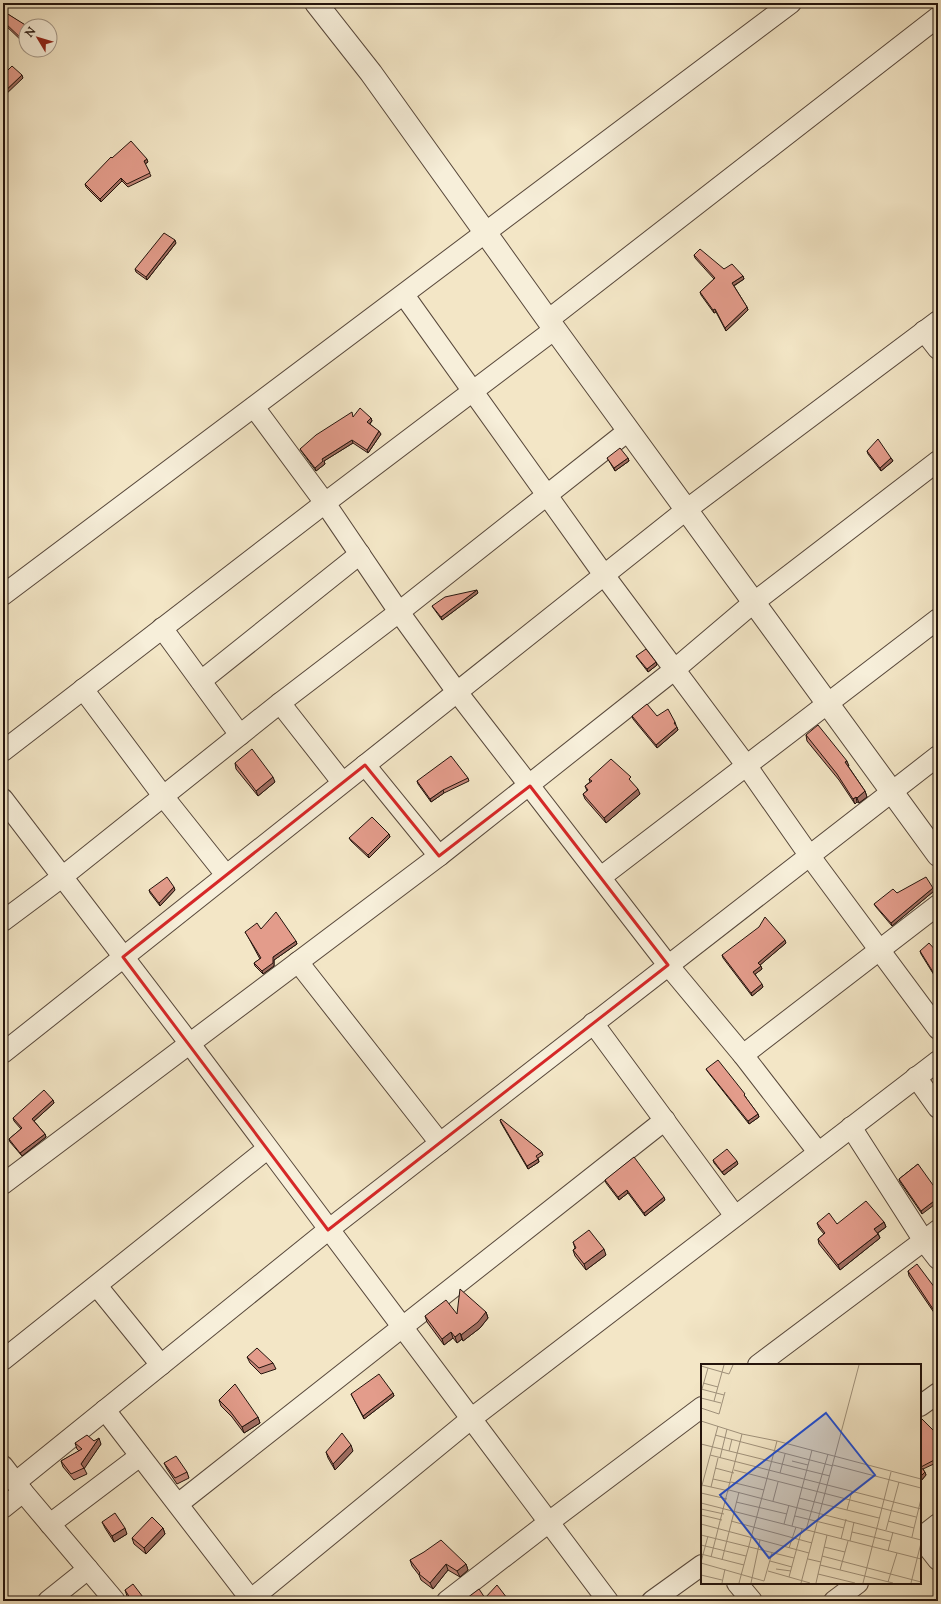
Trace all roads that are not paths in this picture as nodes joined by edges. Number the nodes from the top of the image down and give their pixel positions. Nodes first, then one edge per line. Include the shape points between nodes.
1 (316, 3) edge
2 (791, 3) edge
3 (938, 17) edge
4 (485, 233) junction
5 (404, 295) junction
6 (552, 324) junction
7 (931, 326) edge
8 (938, 349) edge
9 (473, 391) junction
10 (254, 407) junction
11 (628, 431) junction
12 (938, 461) edge
13 (548, 494) junction
14 (325, 503) junction
15 (686, 510) junction
16 (360, 554) junction
17 (604, 575) junction
18 (3, 595) edge
19 (754, 603) junction
20 (399, 612) junction
21 (938, 619) edge
22 (162, 628) junction
23 (674, 670) junction
24 (201, 681) junction
25 (83, 689) junction
26 (457, 692) junction
27 (280, 703) junction
28 (827, 704) junction
29 (240, 735) junction
30 (3, 751) edge
31 (938, 756) edge
32 (364, 765) junction
33 (746, 765) junction
34 (342, 782) junction
35 (530, 786) junction
36 (891, 792) junction
37 (163, 796) junction
38 (3, 799) edge
39 (809, 855) junction
40 (938, 855) edge
41 (439, 856) junction
42 (226, 875) junction
43 (62, 877) junction
44 (601, 877) junction
45 (938, 906) edge
46 (3, 921) edge
47 (880, 950) junction
48 (123, 957) junction
49 (298, 962) junction
50 (668, 965) junction
51 (593, 1023) junction
52 (938, 1029) edge
53 (190, 1044) junction
54 (3, 1053) edge
55 (743, 1055) junction
56 (938, 1061) edge
57 (916, 1077) junction
58 (938, 1108) edge
59 (665, 1120) junction
60 (851, 1127) junction
61 (440, 1143) junction
62 (267, 1149) junction
63 (818, 1152) junction
64 (3, 1184) edge
65 (735, 1216) junction
66 (328, 1230) junction
67 (931, 1235) edge
68 (938, 1259) edge
69 (97, 1286) junction
70 (403, 1327) junction
71 (3, 1360) edge
72 (759, 1364) edge
73 (160, 1365) junction
74 (938, 1393) edge
75 (921, 1405) edge
76 (701, 1408) edge
77 (105, 1410) junction
78 (472, 1418) junction
79 (140, 1456) junction
80 (3, 1466) edge
81 (19, 1487) junction
82 (178, 1504) junction
83 (3, 1508) edge
84 (549, 1522) junction
85 (50, 1524) junction
86 (938, 1524) edge
87 (921, 1537) edge
88 (921, 1539) edge
89 (938, 1560) edge
90 (701, 1566) edge
91 (88, 1569) junction
92 (738, 1584) edge
93 (857, 1584) edge
94 (250, 1600) edge
95 (451, 1600) edge
96 (48, 1601) edge
97 (115, 1601) edge
98 (608, 1601) edge
99 (652, 1601) edge
100 (752, 1601) edge
101 (834, 1601) edge

1 - 4 street via 371,73
2 - 4 street
3 - 6 street
4 - 5 street
4 - 6 street
5 - 9 street
5 - 10 street
6 - 9 street
6 - 11 street
7 - 8 street
7 - 15 street
9 - 13 street
9 - 14 street
10 - 14 street
10 - 18 street
11 - 13 street
11 - 15 street
12 - 19 street
13 - 17 street
13 - 20 street
14 - 16 street
14 - 22 street
15 - 17 street
15 - 19 street
16 - 20 street
16 - 24 street
17 - 23 street
17 - 26 street
19 - 23 street
19 - 28 street
20 - 26 street
20 - 27 street
21 - 28 street
22 - 24 street
22 - 25 street
23 - 33 street
23 - 35 street
24 - 29 street
25 - 30 street
25 - 37 street
26 - 32 street
26 - 35 street
27 - 29 street
27 - 34 street
28 - 33 street
28 - 36 street
29 - 37 street
31 - 36 street
32 - 34 street
32 - 41 street
33 - 39 street
33 - 44 street
34 - 42 street
35 - 41 street
35 - 44 street
36 - 39 street
36 - 40 street
37 - 42 street
37 - 43 street
38 - 43 street
39 - 47 street
39 - 50 street
41 - 49 street
42 - 48 street
43 - 46 street
43 - 48 street
44 - 50 street
45 - 47 street
47 - 52 street
47 - 55 street
48 - 53 street
48 - 54 street
49 - 53 street
49 - 61 street
50 - 51 street
50 - 55 street
51 - 59 street
51 - 61 street
53 - 62 street
53 - 64 street
55 - 63 street
56 - 57 street
57 - 58 street
57 - 60 street
59 - 65 street
59 - 70 street
60 - 63 street
60 - 67 street
61 - 66 street
62 - 66 street
62 - 69 street
63 - 65 street
65 - 78 street
66 - 70 street
66 - 73 street
67 - 68 street
67 - 72 street
69 - 71 street
69 - 73 street
70 - 78 street
70 - 82 street
73 - 77 street
74 - 75 street
76 - 84 street
77 - 79 street
77 - 81 street
78 - 84 street
78 - 94 street
79 - 82 street
79 - 85 street
80 - 81 street
81 - 83 street
81 - 85 street
82 - 94 street
84 - 95 street
84 - 98 street
85 - 91 street
86 - 87 street
88 - 89 street
90 - 99 street
91 - 96 street
91 - 97 street
92 - 100 street
93 - 101 street

